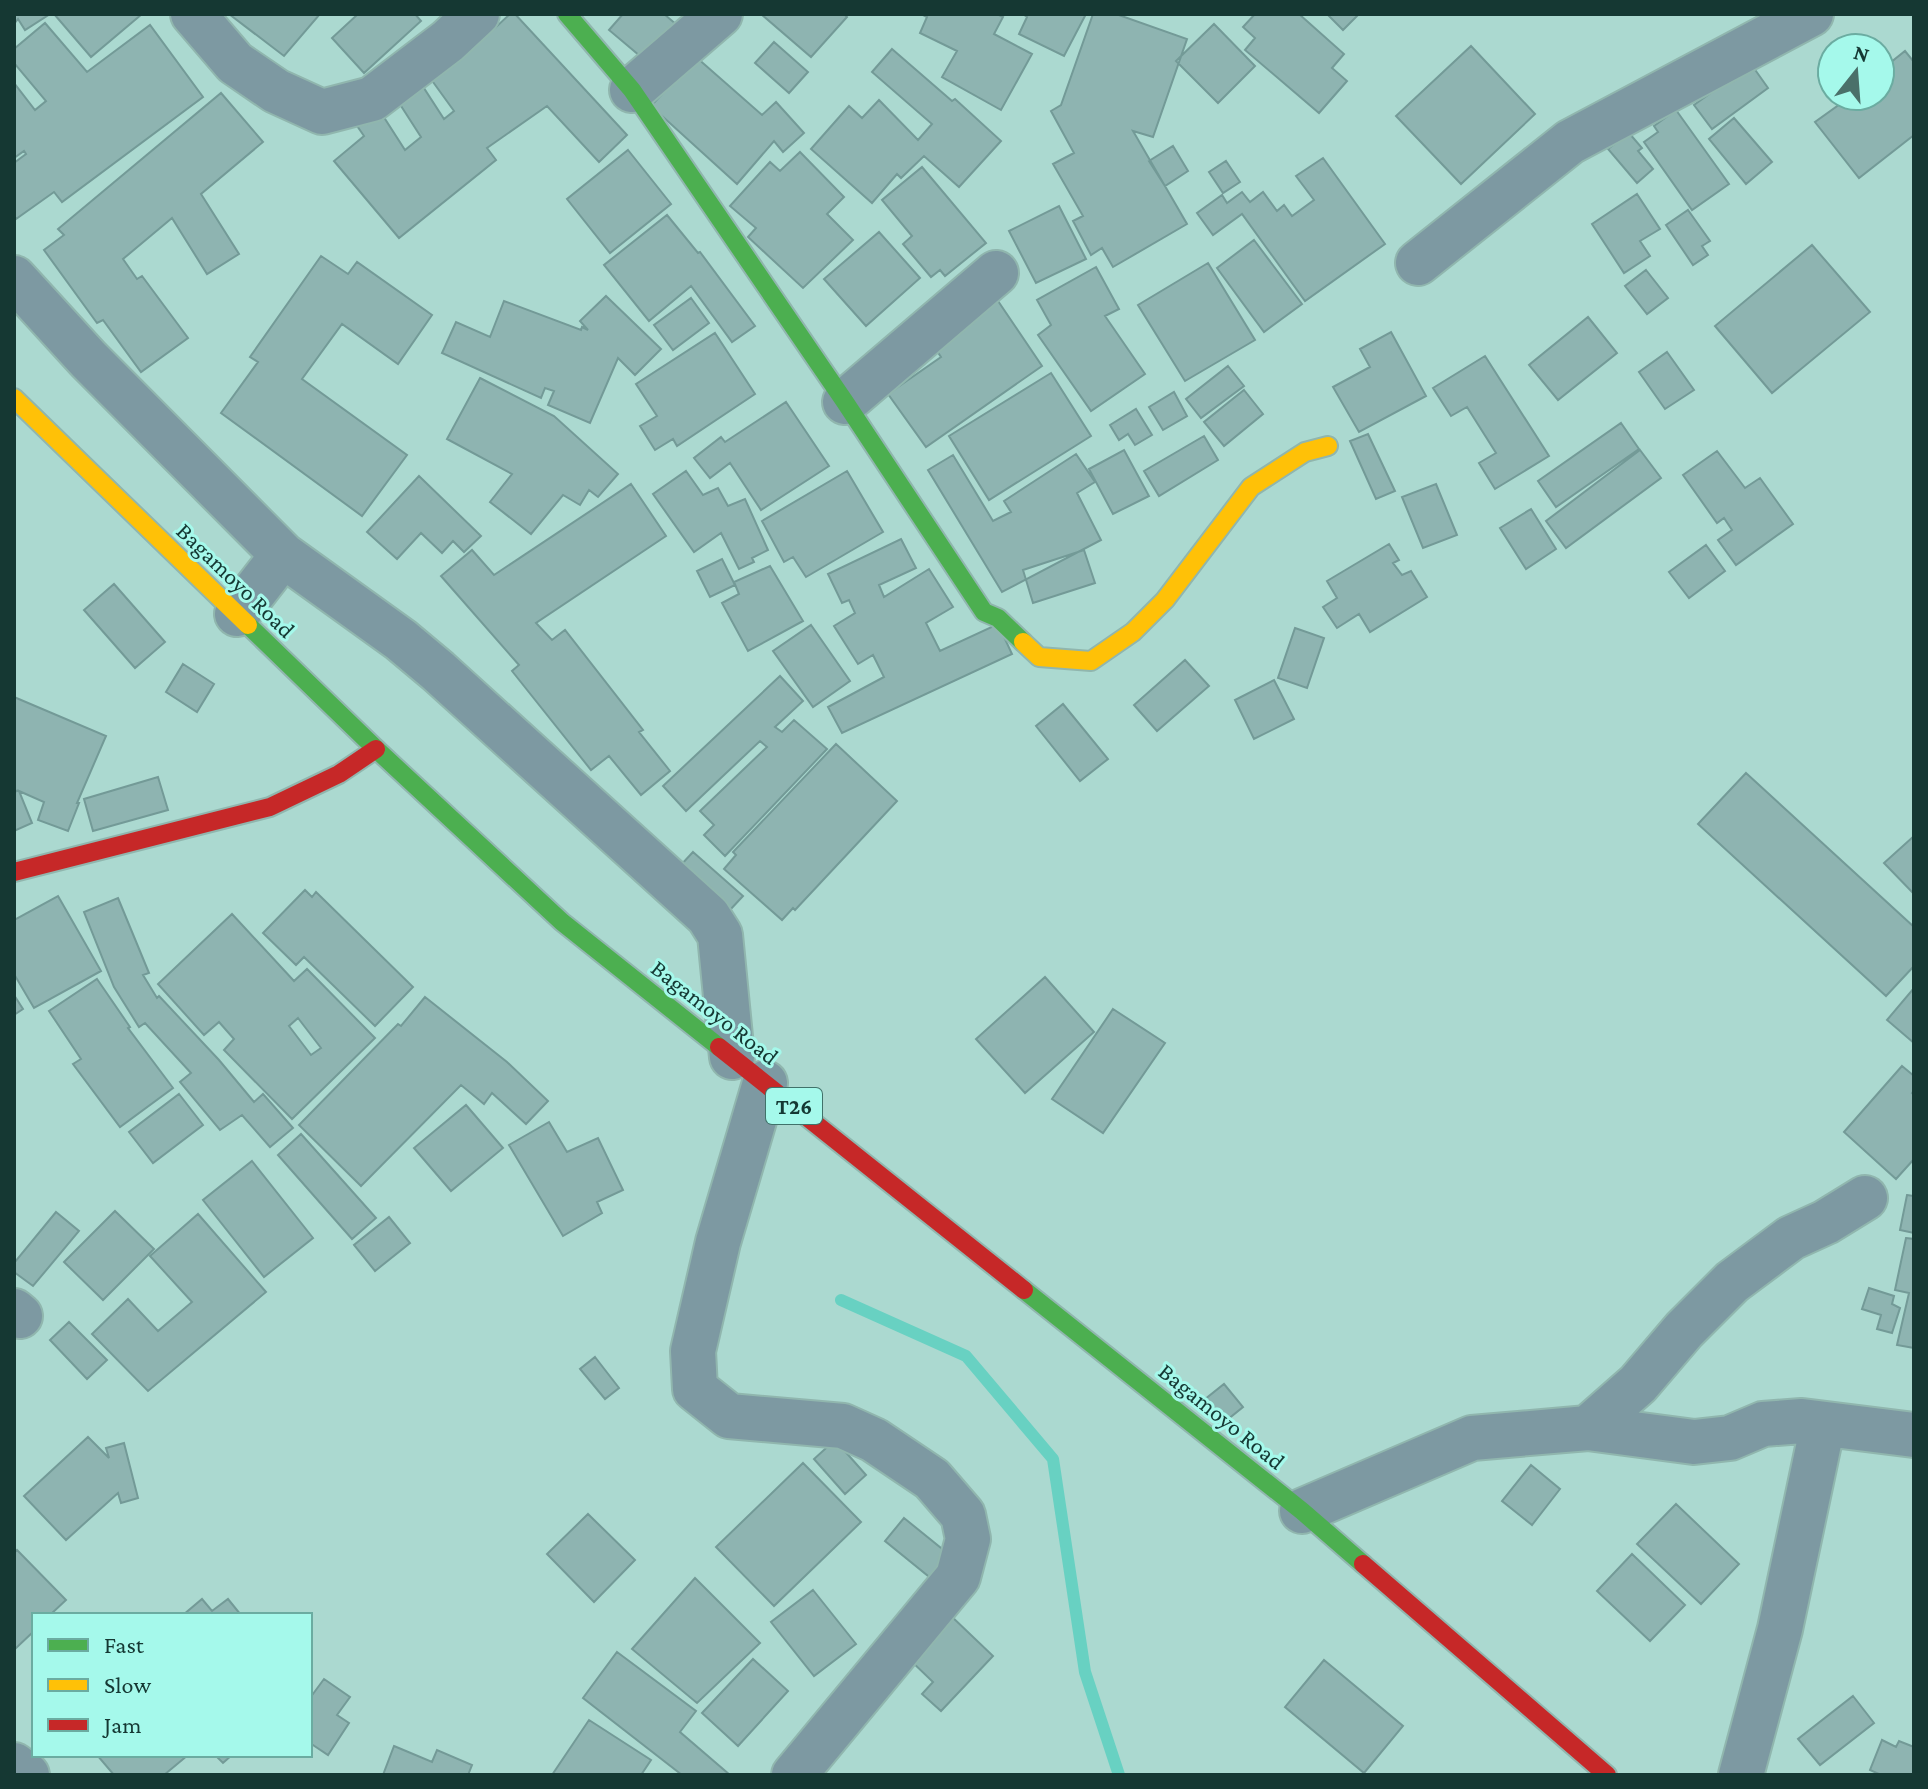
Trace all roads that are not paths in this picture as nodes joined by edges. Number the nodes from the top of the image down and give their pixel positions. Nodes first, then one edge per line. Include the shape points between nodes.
1 (193, 14) edge
2 (477, 14) edge
3 (567, 14) edge
4 (720, 14) edge
5 (1811, 14) edge
6 (632, 90) junction
7 (1418, 263) dead end
8 (996, 273) dead end
9 (14, 278) edge
10 (14, 398) edge
11 (845, 402) junction
12 (1328, 446) dead end
13 (283, 555) junction
14 (237, 614) junction
15 (376, 749) junction
16 (14, 872) edge
17 (732, 1057) junction
18 (765, 1083) junction
19 (1865, 1198) dead end
20 (1823, 1424) junction
21 (1588, 1428) junction
22 (1914, 1435) edge
23 (1302, 1511) junction
24 (14, 1765) edge
25 (27, 1775) edge
26 (794, 1775) edge
27 (1607, 1775) edge
28 (1741, 1775) edge

1 - 2 street via 235,63 276,91 322,112 372,99
3 - 6 main road
4 - 6 street
5 - 7 street via 1570,142
6 - 11 main road
8 - 11 street
9 - 13 street
10 - 14 main road, Bagamoyo Road / T26
11 - 12 main road via 984,612 998,618 1039,657 1091,661 1133,632 1165,600 1251,487 1305,452
13 - 14 street
13 - 17 street via 429,663 708,916 720,935
14 - 15 main road, Bagamoyo Road / T26
15 - 16 main road via 339,774 270,807
15 - 17 main road, Bagamoyo Road / T26 via 562,922
17 - 18 main road, Bagamoyo Road / T26
18 - 23 main road, Bagamoyo Road / T26
18 - 26 street via 714,1258 693,1351 695,1389 729,1416 843,1426 874,1440 932,1479 963,1515 968,1539 958,1577
19 - 21 street via 1791,1238 1732,1282 1638,1384
20 - 21 street via 1763,1424 1730,1438 1694,1442
20 - 22 street
20 - 28 street via 1783,1615
21 - 23 street via 1472,1438
23 - 27 main road, Bagamoyo Road / T26
24 - 25 street

